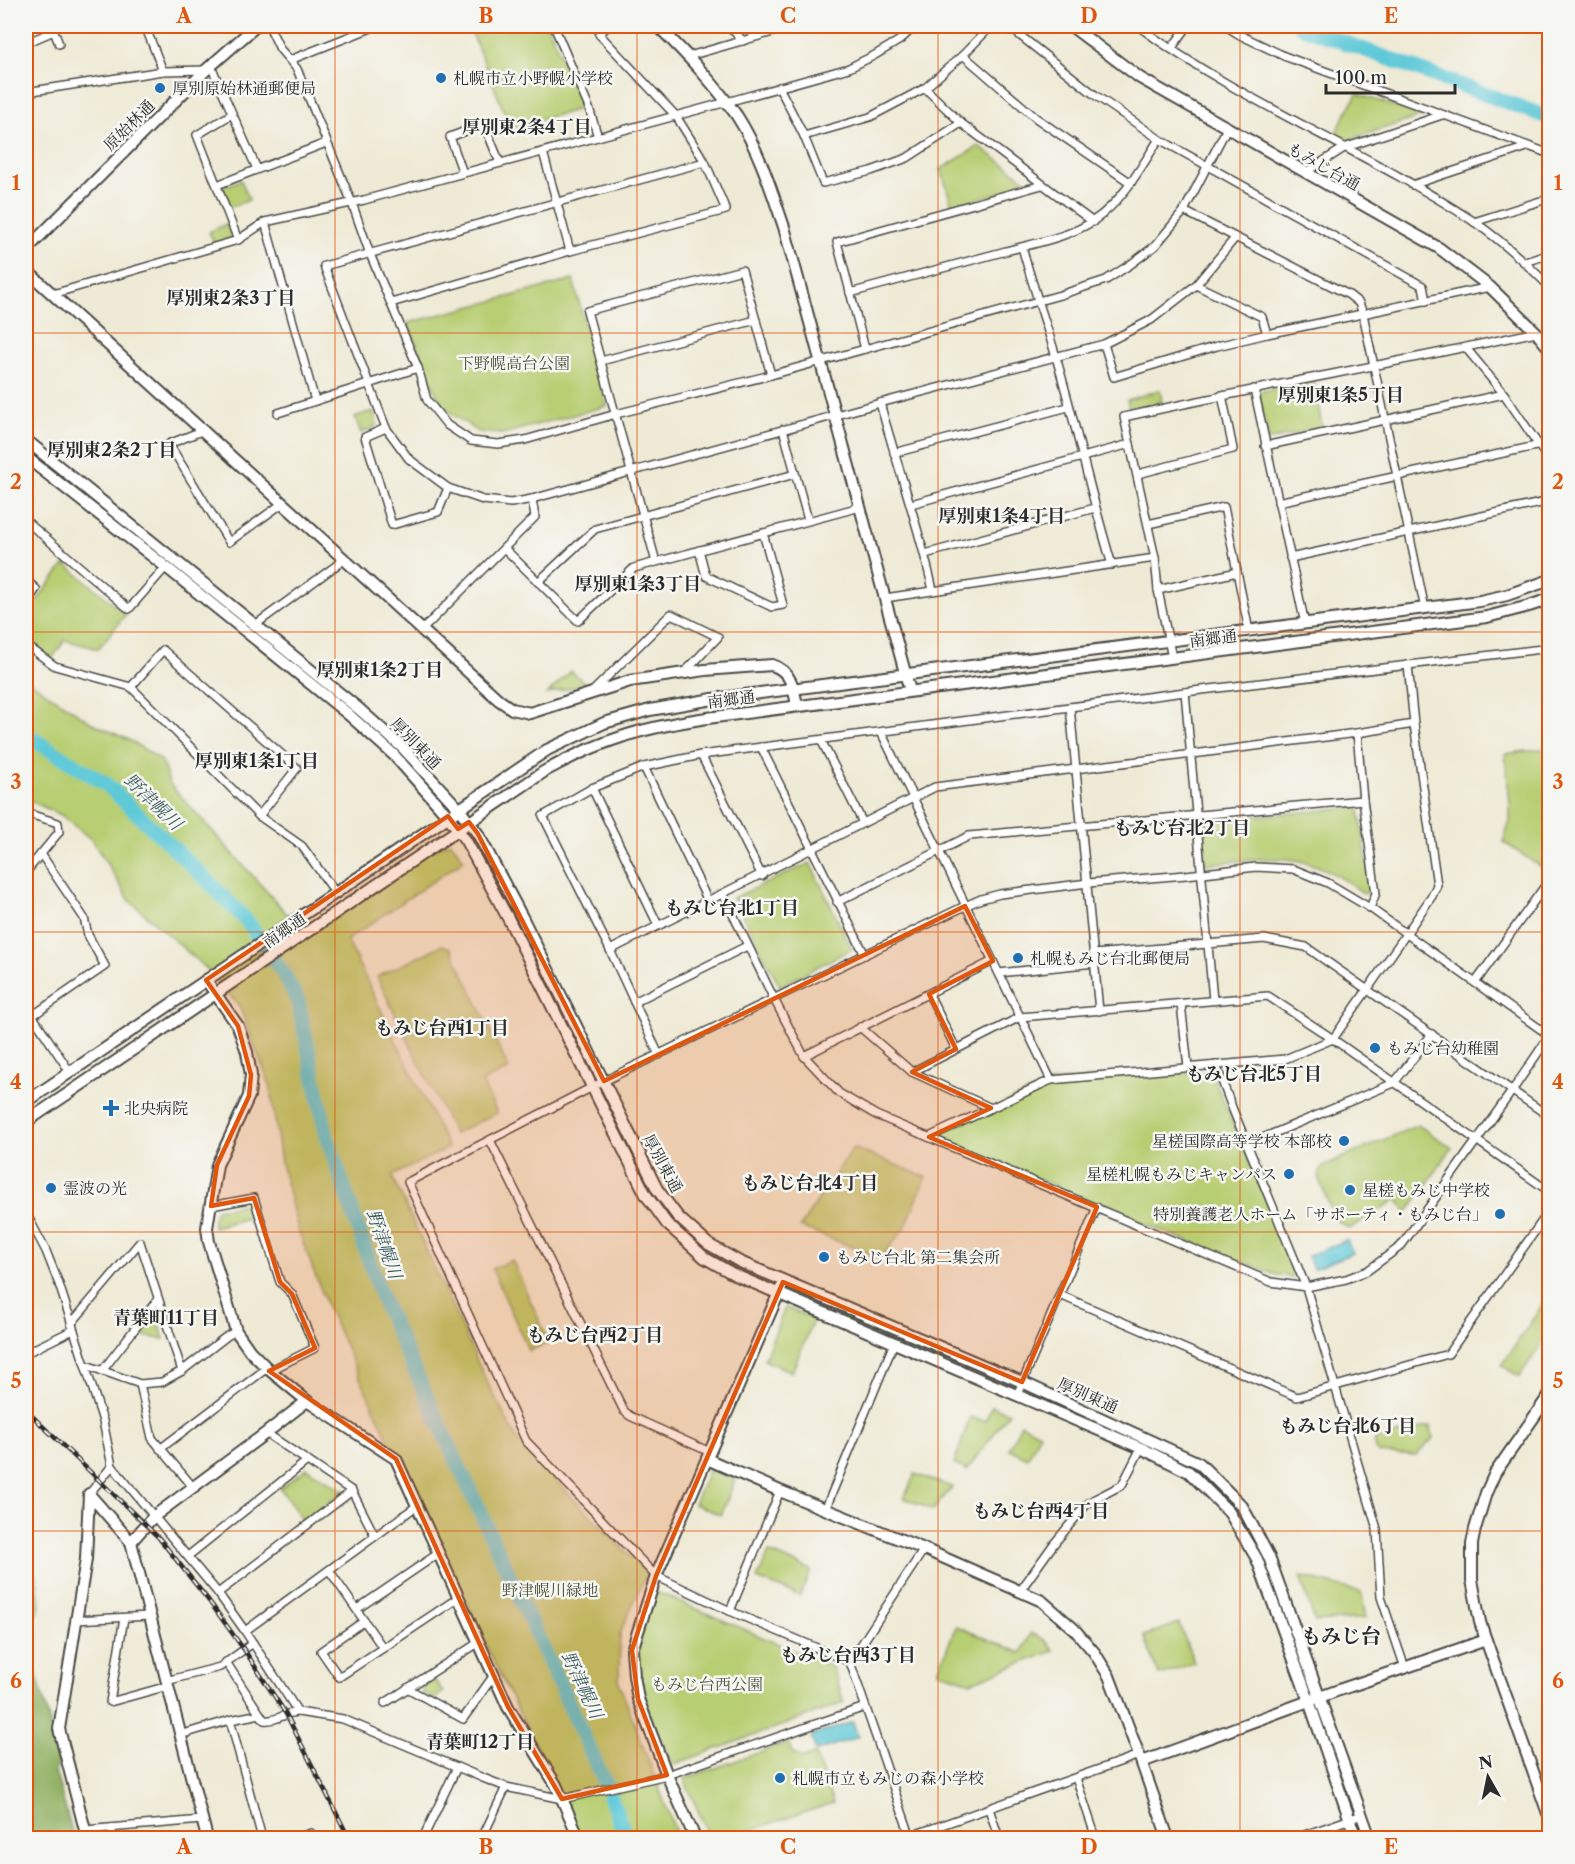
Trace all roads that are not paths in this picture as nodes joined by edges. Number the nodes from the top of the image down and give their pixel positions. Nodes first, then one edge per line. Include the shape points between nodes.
1 (146, 26) edge
2 (256, 26) edge
3 (269, 26) edge
4 (376, 26) edge
5 (554, 26) edge
6 (608, 26) edge
7 (658, 26) edge
8 (729, 26) edge
9 (794, 26) edge
10 (915, 26) edge
11 (991, 26) edge
12 (1008, 26) edge
13 (1071, 26) edge
14 (1138, 26) edge
15 (1188, 26) edge
16 (1226, 26) edge
17 (52, 28) edge
18 (743, 41) junction
19 (26, 43) edge
20 (59, 44) dead end
21 (1170, 50) junction
22 (963, 55) junction
23 (688, 56) junction
24 (290, 60) junction
25 (209, 68) junction
26 (163, 71) junction
27 (779, 87) junction
28 (925, 88) junction
29 (26, 93) edge
30 (727, 102) junction
31 (232, 114) junction
32 (1442, 115) junction
33 (676, 116) junction
34 (961, 123) junction
35 (1227, 128) junction
36 (804, 136) junction
37 (598, 137) junction
38 (1159, 140) junction
39 (326, 142) junction
40 (1527, 146) junction
41 (1344, 148) junction
42 (543, 152) junction
43 (1550, 154) edge
44 (705, 162) junction
45 (500, 163) junction
46 (1207, 167) junction
47 (257, 169) junction
48 (463, 173) junction
49 (1305, 173) junction
50 (1131, 183) junction
51 (1042, 185) junction
52 (1412, 185) junction
53 (217, 186) junction
54 (1550, 198) edge
55 (352, 202) junction
56 (558, 202) junction
57 (1184, 211) junction
58 (265, 222) junction
59 (1093, 222) junction
60 (1474, 222) junction
61 (1235, 238) junction
62 (238, 240) junction
63 (1022, 247) junction
64 (26, 250) edge
65 (570, 251) junction
66 (370, 254) junction
67 (1550, 255) edge
68 (1525, 262) junction
69 (26, 270) edge
70 (1196, 285) junction
71 (1490, 287) junction
72 (1550, 287) edge
73 (850, 293) junction
74 (53, 294) junction
75 (1037, 301) junction
76 (1426, 301) junction
77 (391, 303) junction
78 (1363, 314) junction
79 (756, 320) junction
80 (1536, 332) junction
81 (1267, 334) junction
82 (1104, 345) junction
83 (1466, 348) junction
84 (865, 349) junction
85 (1550, 349) edge
86 (1056, 357) junction
87 (601, 361) junction
88 (820, 361) junction
89 (1373, 367) junction
90 (418, 368) junction
91 (771, 375) junction
92 (1114, 377) junction
93 (369, 383) junction
94 (1116, 385) dead end
95 (1254, 388) junction
96 (1504, 394) junction
97 (1222, 395) junction
98 (315, 401) junction
99 (879, 403) junction
100 (1068, 408) junction
101 (278, 413) dead end
102 (616, 414) junction
103 (835, 416) junction
104 (1385, 421) junction
105 (386, 428) junction
106 (783, 429) junction
107 (204, 430) junction
108 (26, 440) edge
109 (1550, 443) edge
110 (1130, 444) junction
111 (1538, 445) junction
112 (1265, 446) junction
113 (894, 453) junction
114 (26, 457) edge
115 (1083, 458) junction
116 (1550, 462) edge
117 (631, 472) junction
118 (795, 474) junction
119 (1138, 474) junction
120 (1397, 475) junction
121 (448, 488) junction
122 (532, 499) junction
123 (1550, 501) edge
124 (1278, 502) junction
125 (283, 503) junction
126 (911, 504) junction
127 (860, 507) junction
128 (1095, 508) junction
129 (643, 516) junction
130 (808, 520) junction
131 (26, 521) edge
132 (1148, 524) junction
133 (1408, 532) junction
134 (763, 533) junction
135 (504, 548) junction
136 (699, 550) junction
137 (925, 554) junction
138 (1155, 558) junction
139 (1290, 558) junction
140 (345, 559) junction
141 (656, 562) junction
142 (1113, 565) junction
143 (166, 567) junction
144 (1237, 572) junction
145 (26, 580) edge
146 (1550, 580) edge
147 (538, 582) junction
148 (933, 590) junction
149 (1158, 590) junction
150 (885, 598) junction
151 (1550, 599) edge
152 (26, 603) edge
153 (1425, 609) junction
154 (1305, 624) junction
155 (255, 625) junction
156 (422, 630) junction
157 (1249, 631) junction
158 (1169, 641) junction
159 (26, 645) edge
160 (1550, 648) edge
161 (1172, 658) junction
162 (1408, 664) junction
163 (684, 673) junction
164 (906, 675) junction
165 (132, 687) junction
166 (794, 689) junction
167 (910, 691) junction
168 (1185, 692) junction
169 (592, 693) junction
170 (796, 706) junction
171 (1070, 707) junction
172 (1414, 724) junction
173 (881, 732) junction
174 (1357, 733) junction
175 (821, 740) junction
176 (761, 747) junction
177 (1190, 754) junction
178 (701, 755) junction
179 (644, 767) junction
180 (1077, 770) junction
181 (592, 788) junction
182 (913, 798) junction
183 (1363, 800) junction
184 (459, 809) junction
185 (26, 813) edge
186 (1196, 814) junction
187 (259, 816) junction
188 (448, 816) junction
189 (469, 822) junction
190 (863, 823) junction
191 (1082, 825) junction
192 (458, 829) junction
193 (810, 850) junction
194 (939, 850) junction
195 (41, 854) junction
196 (26, 873) edge
197 (1200, 873) junction
198 (762, 876) junction
199 (1550, 879) edge
200 (1088, 883) junction
201 (336, 892) junction
202 (723, 894) junction
203 (708, 901) junction
204 (837, 902) junction
205 (965, 906) junction
206 (1370, 908) junction
207 (658, 925) junction
208 (1406, 934) junction
209 (1207, 943) junction
210 (747, 946) junction
211 (610, 950) junction
212 (1094, 954) junction
213 (865, 955) junction
214 (993, 961) junction
215 (1095, 963) junction
216 (999, 973) junction
217 (206, 980) junction
218 (1475, 983) junction
219 (1369, 989) junction
220 (217, 994) junction
221 (929, 994) junction
222 (774, 999) junction
223 (1213, 1000) junction
224 (634, 1002) junction
225 (1181, 1004) junction
226 (26, 1006) edge
227 (1099, 1011) junction
228 (32, 1016) junction
229 (1020, 1017) junction
230 (860, 1027) junction
231 (1432, 1034) junction
232 (1549, 1036) edge
233 (1333, 1039) junction
234 (956, 1049) junction
235 (659, 1055) junction
236 (804, 1056) junction
237 (1216, 1065) junction
238 (1188, 1067) junction
239 (70, 1072) junction
240 (912, 1072) junction
241 (1051, 1080) junction
242 (604, 1081) junction
243 (1394, 1083) junction
244 (592, 1088) junction
245 (1512, 1091) junction
246 (26, 1102) edge
247 (991, 1108) junction
248 (1550, 1117) edge
249 (26, 1122) edge
250 (929, 1137) junction
251 (490, 1140) junction
252 (1476, 1140) junction
253 (1248, 1144) junction
254 (1550, 1192) edge
255 (211, 1206) junction
256 (1097, 1207) junction
257 (1550, 1210) edge
258 (26, 1213) edge
259 (783, 1282) junction
260 (1306, 1287) junction
261 (778, 1293) junction
262 (1060, 1295) junction
263 (158, 1299) junction
264 (72, 1327) junction
265 (236, 1331) junction
266 (894, 1343) junction
267 (26, 1353) edge
268 (86, 1365) junction
269 (268, 1370) junction
270 (102, 1371) junction
271 (182, 1371) junction
272 (1022, 1382) junction
273 (140, 1384) junction
274 (1336, 1387) junction
275 (1017, 1395) junction
276 (1548, 1400) edge
277 (307, 1401) junction
278 (266, 1433) junction
279 (1142, 1448) junction
280 (160, 1449) junction
281 (708, 1455) junction
282 (307, 1461) junction
283 (112, 1467) junction
284 (193, 1487) junction
285 (352, 1491) junction
286 (780, 1491) junction
287 (89, 1494) junction
288 (418, 1505) junction
289 (825, 1510) junction
290 (153, 1517) junction
291 (375, 1536) junction
292 (130, 1542) junction
293 (924, 1549) junction
294 (439, 1553) junction
295 (188, 1556) junction
296 (329, 1570) junction
297 (656, 1576) junction
298 (1020, 1591) junction
299 (218, 1593) junction
300 (458, 1598) junction
301 (357, 1609) junction
302 (730, 1611) junction
303 (149, 1616) junction
304 (124, 1618) junction
305 (75, 1620) junction
306 (364, 1621) junction
307 (245, 1631) junction
308 (1486, 1640) junction
309 (254, 1643) junction
310 (478, 1643) junction
311 (383, 1648) junction
312 (226, 1662) junction
313 (850, 1662) junction
314 (1405, 1668) junction
315 (494, 1675) junction
316 (167, 1684) junction
317 (407, 1688) junction
318 (1321, 1697) junction
319 (1309, 1701) junction
320 (385, 1703) dead end
321 (865, 1707) junction
322 (298, 1712) junction
323 (260, 1714) junction
324 (230, 1720) junction
325 (180, 1735) junction
326 (1140, 1759) junction
327 (457, 1767) junction
328 (667, 1775) junction
329 (1076, 1779) junction
330 (506, 1786) junction
331 (562, 1799) junction
332 (989, 1809) junction
333 (1362, 1815) junction
334 (1349, 1819) junction
335 (1550, 1819) edge
336 (202, 1820) junction
337 (112, 1828) junction
338 (84, 1834) edge
339 (909, 1838) edge
340 (1093, 1838) edge
341 (112, 1839) edge
342 (207, 1839) edge
343 (262, 1839) edge
344 (296, 1839) edge
345 (315, 1839) edge
346 (423, 1839) edge
347 (482, 1839) edge
348 (579, 1839) edge
349 (696, 1839) edge
350 (999, 1839) edge
351 (1168, 1839) edge
352 (1296, 1839) edge
353 (1356, 1839) edge
354 (1370, 1839) edge

1 - 26 street
2 - 25 street, 原始林通
3 - 24 street
4 - 24 street
5 - 37 street via 590,108
6 - 33 street via 599,34
7 - 23 street
8 - 18 street
9 - 18 street
10 - 27 street via 900,40 849,68
11 - 22 street
12 - 38 street
13 - 35 street, もみじ台通 via 1140,78
14 - 21 street
15 - 21 street
16 - 32 street via 1284,56
17 - 19 street
17 - 20 street
18 - 23 street
21 - 41 street
22 - 28 street
22 - 50 street via 1036,118
23 - 30 street
24 - 39 street
25 - 26 street
25 - 31 street
25 - 64 street, 原始林通
26 - 29 street
27 - 30 street
27 - 36 street
28 - 34 street
28 - 36 street via 870,117
30 - 33 street
30 - 88 street via 766,173
31 - 47 street
31 - 53 street via 197,135
32 - 40 street
32 - 41 street
33 - 37 street
33 - 44 street
34 - 36 street via 907,158 823,183
34 - 51 street
35 - 46 street
35 - 49 street, もみじ台通
37 - 42 street
38 - 46 street
38 - 50 street
39 - 47 street
39 - 55 street
40 - 43 street
40 - 52 street
41 - 49 street
41 - 52 street
42 - 45 street
42 - 56 street
44 - 56 street
44 - 65 street via 726,210
45 - 48 street
45 - 48 street via 484,124 450,137
46 - 57 street
46 - 76 street via 1423,285
47 - 53 street
48 - 55 street
49 - 71 street, もみじ台通 via 1439,248
50 - 59 street
51 - 59 street
51 - 73 street via 837,242
52 - 60 street
53 - 62 street
54 - 60 street
55 - 58 street
55 - 66 street
56 - 65 street
56 - 66 street
57 - 61 street
57 - 75 street via 1155,246 1123,270 1106,280
58 - 62 street
58 - 98 street
59 - 63 street
60 - 68 street
61 - 70 street
61 - 78 street via 1349,295 1359,303
62 - 74 street
63 - 73 street
63 - 75 street
65 - 77 street
66 - 77 street
66 - 93 street via 324,266
67 - 68 street
68 - 72 street
69 - 74 street
70 - 81 street via 1262,317
70 - 82 street via 1150,320
71 - 76 street
71 - 80 street, もみじ台通
73 - 84 street
74 - 107 street
75 - 84 street
75 - 86 street
76 - 78 street
77 - 90 street
78 - 81 street
78 - 89 street
79 - 87 street
79 - 87 street via 742,270 587,311
79 - 91 street
80 - 83 street
80 - 85 street, もみじ台通
81 - 92 street
82 - 86 street
82 - 92 street
83 - 89 street
83 - 96 street
84 - 88 street
86 - 99 street
86 - 100 street
87 - 102 street
88 - 91 street
88 - 103 street
89 - 95 street
89 - 104 street
90 - 93 street
90 - 102 street via 427,399 447,425 471,441 498,444 525,440
91 - 102 street
92 - 94 street
93 - 98 street
93 - 105 street
95 - 97 street
95 - 112 street
96 - 104 street
96 - 111 street
97 - 110 street via 1124,417
97 - 119 street via 1233,449
98 - 101 street
99 - 103 street
99 - 113 street
100 - 113 street
100 - 115 street
102 - 117 street
103 - 106 street
103 - 127 street
104 - 112 street
104 - 120 street
105 - 121 street via 409,459
105 - 121 street via 365,436 392,525 438,512
106 - 117 street
106 - 118 street
107 - 125 street
107 - 125 street via 169,444 229,542
108 - 155 street, 厚別東通
109 - 111 street
110 - 115 street
110 - 119 street
111 - 116 street
111 - 120 street
112 - 124 street
113 - 126 street
114 - 143 street, 厚別東通
115 - 126 street
115 - 128 street
117 - 122 street
117 - 129 street
118 - 129 street
118 - 130 street
119 - 132 street
120 - 124 street
120 - 133 street
121 - 122 street via 483,500 511,503
122 - 135 street via 535,517
123 - 133 street
124 - 139 street
125 - 140 street
126 - 137 street
127 - 130 street
127 - 150 street
128 - 137 street
128 - 142 street
129 - 141 street
129 - 147 street via 595,529
130 - 134 street
131 - 143 street via 129,609
132 - 138 street
132 - 144 street via 1224,507
133 - 139 street
133 - 153 street
134 - 136 street
134 - 136 street via 783,605 772,607 706,576
135 - 147 street
135 - 156 street
136 - 141 street
137 - 148 street
138 - 142 street
138 - 149 street
139 - 154 street
140 - 155 street
140 - 156 street
141 - 147 street via 634,568 578,621
142 - 148 street
143 - 188 street, 厚別東通 via 348,714 394,755
144 - 149 street
144 - 157 street
145 - 152 street via 36,589
146 - 153 street, 南郷通 via 1498,597
148 - 150 street
149 - 158 street
150 - 164 street
151 - 161 street, 南郷通 via 1487,617
153 - 154 street, 南郷通
154 - 157 street, 南郷通
155 - 184 street, 厚別東通 via 404,749
156 - 169 street via 512,709 530,712
157 - 158 street, 南郷通
158 - 161 street
158 - 164 street, 南郷通
159 - 165 street via 55,666
160 - 162 street
161 - 167 street, 南郷通
162 - 168 street
162 - 172 street
163 - 166 street via 772,665 788,675
163 - 169 street via 630,681
163 - 169 street via 718,637 671,614
164 - 166 street, 南郷通
164 - 167 street
165 - 187 street
165 - 187 street via 163,650 297,768
166 - 170 street
166 - 184 street, 南郷通 via 679,704 604,723 547,750
167 - 170 street, 南郷通
168 - 171 street
168 - 177 street
170 - 189 street, 南郷通 via 682,721 628,733 562,761
171 - 173 street
171 - 180 street
172 - 174 street
172 - 208 street via 1437,885
173 - 175 street
173 - 182 street
174 - 177 street
174 - 183 street
175 - 176 street
175 - 190 street
176 - 178 street
176 - 193 street
177 - 180 street
177 - 186 street
178 - 179 street
178 - 198 street
179 - 181 street
179 - 203 street
180 - 182 street via 935,788
180 - 191 street
181 - 207 street
181 - 211 street via 543,816
182 - 190 street
182 - 194 street
183 - 186 street
183 - 206 street via 1376,893
184 - 188 street, 南郷通
184 - 189 street, 厚別東通
185 - 195 street via 58,823 59,832
186 - 191 street
186 - 197 street
187 - 201 street via 302,846
188 - 192 street, 厚別東通
188 - 201 street, 南郷通
189 - 192 street, 南郷通
189 - 242 street, 厚別東通 via 522,917
190 - 193 street
191 - 194 street via 969,836
191 - 200 street
192 - 220 street, 南郷通
192 - 244 street, 厚別東通 via 509,920
193 - 198 street
193 - 204 street
194 - 204 street
194 - 205 street
195 - 196 street
195 - 228 street via 84,918 88,935 105,966
197 - 200 street
197 - 206 street via 1256,867 1293,869 1328,883
197 - 209 street
198 - 202 street
199 - 218 street
200 - 205 street via 1000,894
200 - 212 street
201 - 217 street, 南郷通
202 - 203 street
202 - 210 street
203 - 207 street
204 - 213 street
205 - 213 street
205 - 214 street
206 - 208 street
207 - 211 street
208 - 218 street
208 - 219 street
209 - 212 street
209 - 219 street via 1264,939 1306,946
209 - 223 street
210 - 222 street
210 - 224 street
211 - 224 street
212 - 215 street
213 - 222 street
214 - 216 street
214 - 221 street
215 - 216 street
215 - 227 street
216 - 229 street
217 - 220 street
217 - 239 street, 南郷通
218 - 232 street
219 - 231 street
219 - 233 street
220 - 249 street, 南郷通
220 - 255 street via 238,1026 251,1075 249,1096 217,1165
221 - 230 street
221 - 234 street
222 - 235 street
222 - 236 street
223 - 225 street
223 - 233 street via 1268,996
224 - 235 street
225 - 227 street
225 - 238 street
226 - 228 street
227 - 229 street
228 - 239 street
229 - 234 street
229 - 241 street
230 - 236 street
230 - 240 street
231 - 243 street
231 - 245 street
232 - 245 street
233 - 237 street via 1285,1059
233 - 243 street
234 - 240 street
235 - 242 street
236 - 250 street via 839,1093 876,1115
237 - 238 street
237 - 253 street
238 - 241 street
239 - 246 street, 南郷通
240 - 247 street
241 - 247 street
242 - 244 street
242 - 259 street, 厚別東通 via 657,1189 678,1217 708,1244
243 - 252 street
243 - 253 street
244 - 251 street
244 - 261 street, 厚別東通 via 646,1195 667,1224 705,1258
245 - 248 street
245 - 252 street
247 - 250 street
250 - 256 street
251 - 281 street via 624,1411
251 - 297 street via 408,1182 526,1441
252 - 254 street
252 - 260 street via 1401,1246 1367,1271
253 - 260 street
255 - 265 street via 209,1242
255 - 269 street via 254,1198 280,1282 292,1294 315,1348
256 - 260 street via 1271,1282
256 - 262 street
257 - 274 street via 1448,1354
258 - 264 street via 46,1251
259 - 261 street
259 - 272 street, 厚別東通
260 - 274 street
261 - 266 street, 厚別東通
261 - 281 street
262 - 272 street
262 - 274 street via 1297,1397
263 - 264 street via 140,1242
263 - 270 street
263 - 271 street
264 - 267 street
264 - 268 street
265 - 269 street
265 - 271 street
266 - 275 street, 厚別東通
266 - 289 street
268 - 270 street
268 - 283 street
269 - 277 street
269 - 280 street
270 - 273 street
271 - 273 street via 162,1382
272 - 275 street
272 - 318 street, 厚別東通 via 1198,1463 1242,1506 1269,1557
273 - 280 street via 152,1438
274 - 314 street via 1377,1529 1381,1597
275 - 279 street, 厚別東通
276 - 308 street via 1495,1473 1475,1529 1472,1580
277 - 278 street
277 - 288 street via 396,1459
278 - 282 street
278 - 284 street
279 - 298 street via 1122,1485 1085,1506
279 - 319 street, 厚別東通 via 1189,1472 1229,1512 1257,1558
280 - 284 street
281 - 286 street
281 - 297 street
282 - 285 street
282 - 295 street
283 - 287 street
283 - 290 street
284 - 290 street
285 - 291 street
285 - 299 street
286 - 289 street
286 - 302 street
287 - 292 street
287 - 305 street via 86,1558
288 - 291 street
288 - 294 street
289 - 293 street
290 - 292 street
290 - 295 street
291 - 296 street
292 - 303 street
293 - 298 street
293 - 313 street
294 - 300 street
294 - 301 street
295 - 299 street
296 - 301 street
296 - 307 street
297 - 302 street
297 - 328 street via 632,1650 638,1699
298 - 326 street via 1042,1601 1094,1652 1109,1676
299 - 307 street
300 - 310 street
300 - 311 street
301 - 306 street
302 - 313 street
303 - 304 street
303 - 316 street
304 - 305 street
304 - 316 street via 110,1702
305 - 338 street via 58,1729
306 - 311 street
306 - 311 street via 321,1651 339,1677
307 - 309 street
308 - 314 street
308 - 335 street
309 - 312 street
309 - 322 street
310 - 315 street
310 - 317 street
312 - 316 street
312 - 323 street
313 - 321 street
314 - 318 street
315 - 317 street via 463,1719
315 - 331 street via 508,1707
316 - 325 street
317 - 320 street
318 - 319 street
318 - 333 street, 厚別東通
319 - 326 street
319 - 334 street, 厚別東通
321 - 328 street
321 - 339 street
322 - 323 street via 273,1722 264,1720
322 - 327 street via 344,1719
323 - 324 street
324 - 325 street
324 - 343 street
325 - 336 street
326 - 329 street
326 - 351 street
327 - 330 street
327 - 346 street
328 - 331 street
328 - 349 street
329 - 332 street
329 - 340 street
330 - 331 street
330 - 347 street
331 - 348 street
332 - 339 street
332 - 350 street
333 - 334 street
333 - 354 street, 厚別東通
334 - 352 street
334 - 353 street, 厚別東通
336 - 337 street
336 - 342 street
337 - 338 street
337 - 341 street
344 - 345 street via 311,1833

